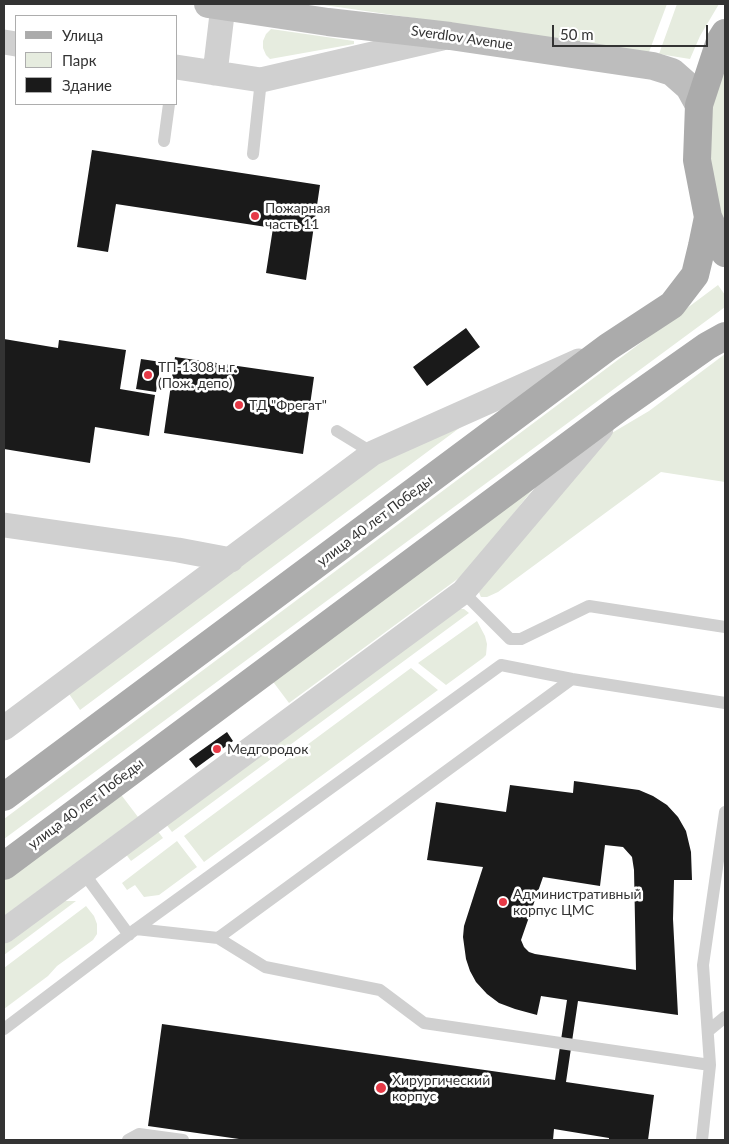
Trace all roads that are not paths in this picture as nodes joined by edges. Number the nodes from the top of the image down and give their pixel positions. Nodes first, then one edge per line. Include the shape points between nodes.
1 (279, 4) edge
2 (216, 5) edge
3 (328, 22) junction
4 (725, 33) edge
5 (450, 36) junction
6 (178, 67) edge
7 (215, 73) junction
8 (262, 80) junction
9 (169, 105) edge
10 (699, 105) junction
11 (164, 140) dead end
12 (252, 154) dead end
13 (708, 217) junction
14 (725, 254) edge
15 (725, 336) edge
16 (608, 347) junction
17 (619, 408) junction
18 (337, 431) dead end
19 (373, 453) junction
20 (4, 526) edge
21 (231, 560) junction
22 (463, 592) junction
23 (725, 626) edge
24 (572, 679) junction
25 (725, 703) edge
26 (4, 728) edge
27 (4, 798) edge
28 (725, 812) edge
29 (4, 866) edge
30 (83, 872) junction
31 (4, 931) edge
32 (132, 932) junction
33 (218, 938) junction
34 (725, 1017) edge
35 (4, 1029) edge
36 (708, 1031) junction
37 (710, 1064) junction
38 (128, 1140) edge
39 (183, 1140) edge
40 (702, 1140) edge

1 - 3 main road
2 - 3 main road, Sverdlov Avenue
2 - 7 street
3 - 5 main road, Sverdlov Avenue
4 - 10 main road
5 - 8 street
5 - 10 main road, Sverdlov Avenue via 653,66 672,72 688,87
6 - 7 street
7 - 8 street
8 - 12 lane
9 - 11 lane
10 - 13 main road via 697,160
13 - 14 main road
13 - 16 main road, улица 40 лет Победы via 695,275 672,305
15 - 17 main road, улица 40 лет Победы
16 - 19 street
16 - 27 main road, улица 40 лет Победы
17 - 22 street
17 - 29 main road, улица 40 лет Победы
18 - 19 lane
19 - 21 street
20 - 21 street
21 - 26 street
22 - 23 lane via 510,640 521,639 589,606
22 - 30 street
24 - 25 lane
24 - 32 lane via 501,665
24 - 33 lane
28 - 36 lane via 703,965
30 - 31 street
30 - 32 lane
32 - 33 lane
32 - 35 lane
33 - 37 lane via 265,968 380,990 424,1023
34 - 36 lane
36 - 37 lane
37 - 40 lane
38 - 39 lane via 139,1134

